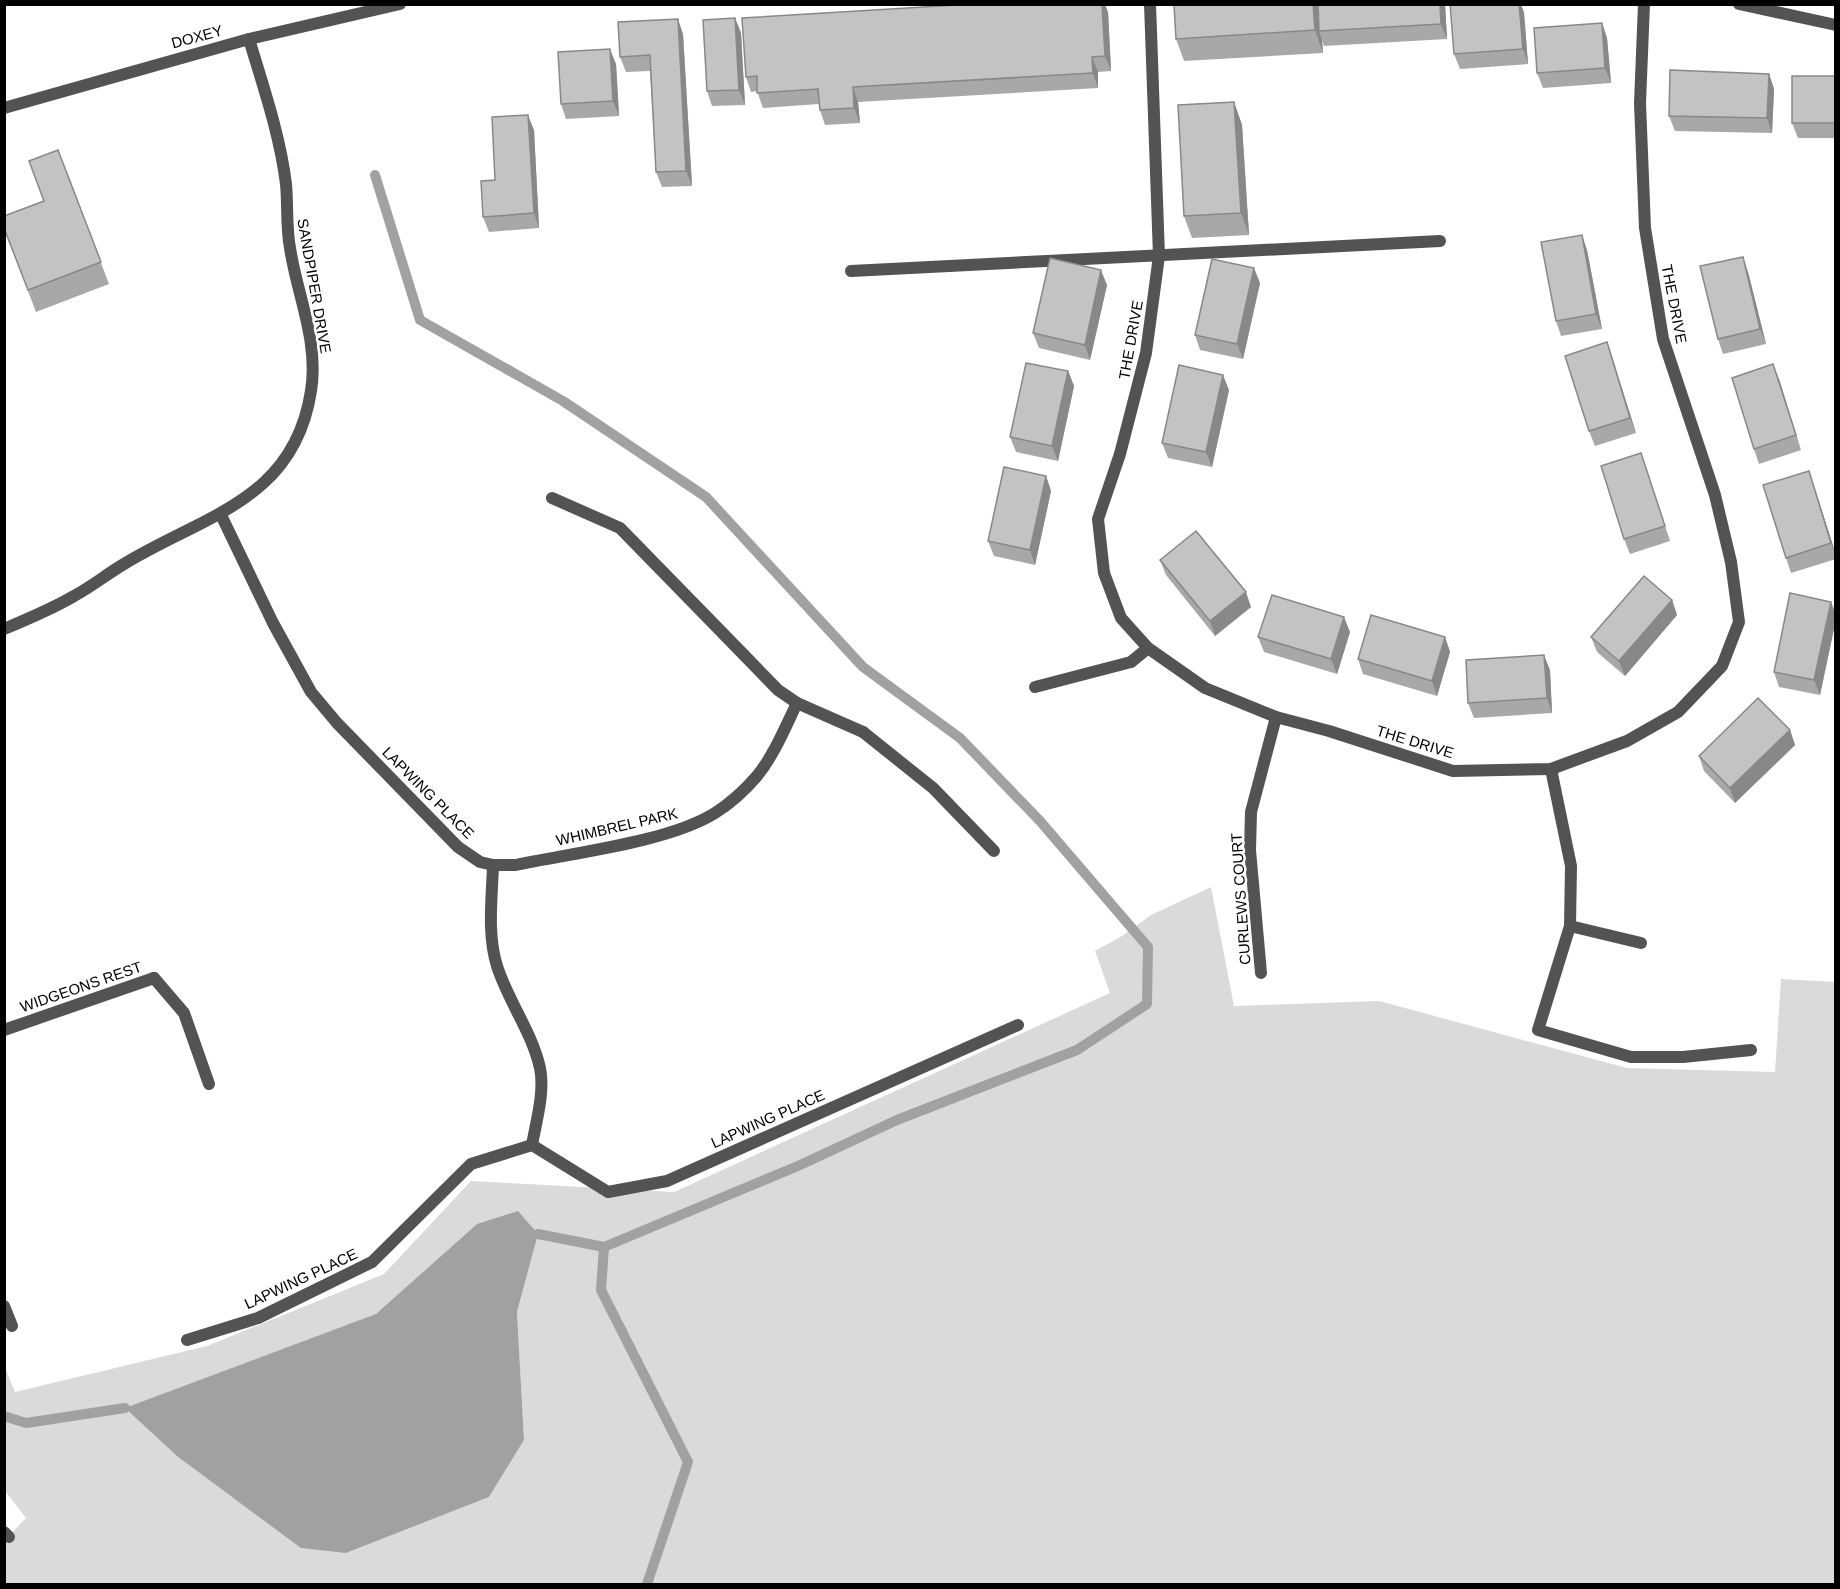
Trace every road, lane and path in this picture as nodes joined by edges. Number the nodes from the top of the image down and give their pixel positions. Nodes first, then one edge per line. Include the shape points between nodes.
1 (400, 4) edge
2 (1150, 4) edge
3 (1644, 4) edge
4 (1739, 4) edge
5 (1836, 25) edge
6 (249, 39) junction
7 (4, 108) edge
8 (1440, 241) dead end
9 (1160, 256) junction
10 (851, 271) dead end
11 (552, 498) dead end
12 (221, 515) junction
13 (4, 629) edge
14 (1148, 648) junction
15 (1035, 687) dead end
16 (797, 704) junction
17 (1276, 717) junction
18 (1551, 769) junction
19 (994, 851) dead end
20 (493, 865) junction
21 (1570, 926) junction
22 (1641, 943) dead end
23 (1261, 973) dead end
24 (1018, 1025) dead end
25 (4, 1030) edge
26 (1751, 1050) dead end
27 (209, 1084) dead end
28 (532, 1145) junction
29 (4, 1306) edge
30 (12, 1326) dead end
31 (186, 1340) dead end

1 - 6 street, DOXEY
2 - 9 street, THE DRIVE
3 - 18 street, THE DRIVE via 1640,103 1645,228 1663,339 1715,495 1731,562 1739,622 1722,666 1678,712 1627,741
4 - 5 street
6 - 7 street, DOXEY
6 - 12 street, SANDPIPER DRIVE via 286,185 289,247 311,344 312,389 305,420 281,462 253,494
8 - 9 street
9 - 10 street
9 - 14 street, THE DRIVE via 1146,352 1120,454 1098,519 1104,573 1121,618
11 - 16 street via 620,528 778,690
12 - 13 street, SANDPIPER DRIVE via 124,563 74,597
12 - 20 street, LAPWING PLACE via 311,692 336,723 458,847 480,862
14 - 15 street via 1131,662
14 - 17 street, THE DRIVE via 1205,688
16 - 19 street via 863,732 933,788
16 - 20 street, WHIMBREL PARK via 758,774 715,813 661,835 516,865
17 - 18 street, THE DRIVE via 1453,771
17 - 23 street, CURLEWS COURT via 1251,812 1250,850
18 - 21 street via 1572,866
20 - 28 street via 491,925 497,967 541,1070
21 - 22 street
21 - 26 street via 1538,1030 1631,1057 1683,1057
24 - 28 street, LAPWING PLACE via 667,1181 608,1192
25 - 27 street, WIDGEONS REST via 154,978 184,1013
28 - 31 street, LAPWING PLACE via 471,1164 372,1262 258,1318
29 - 30 street

